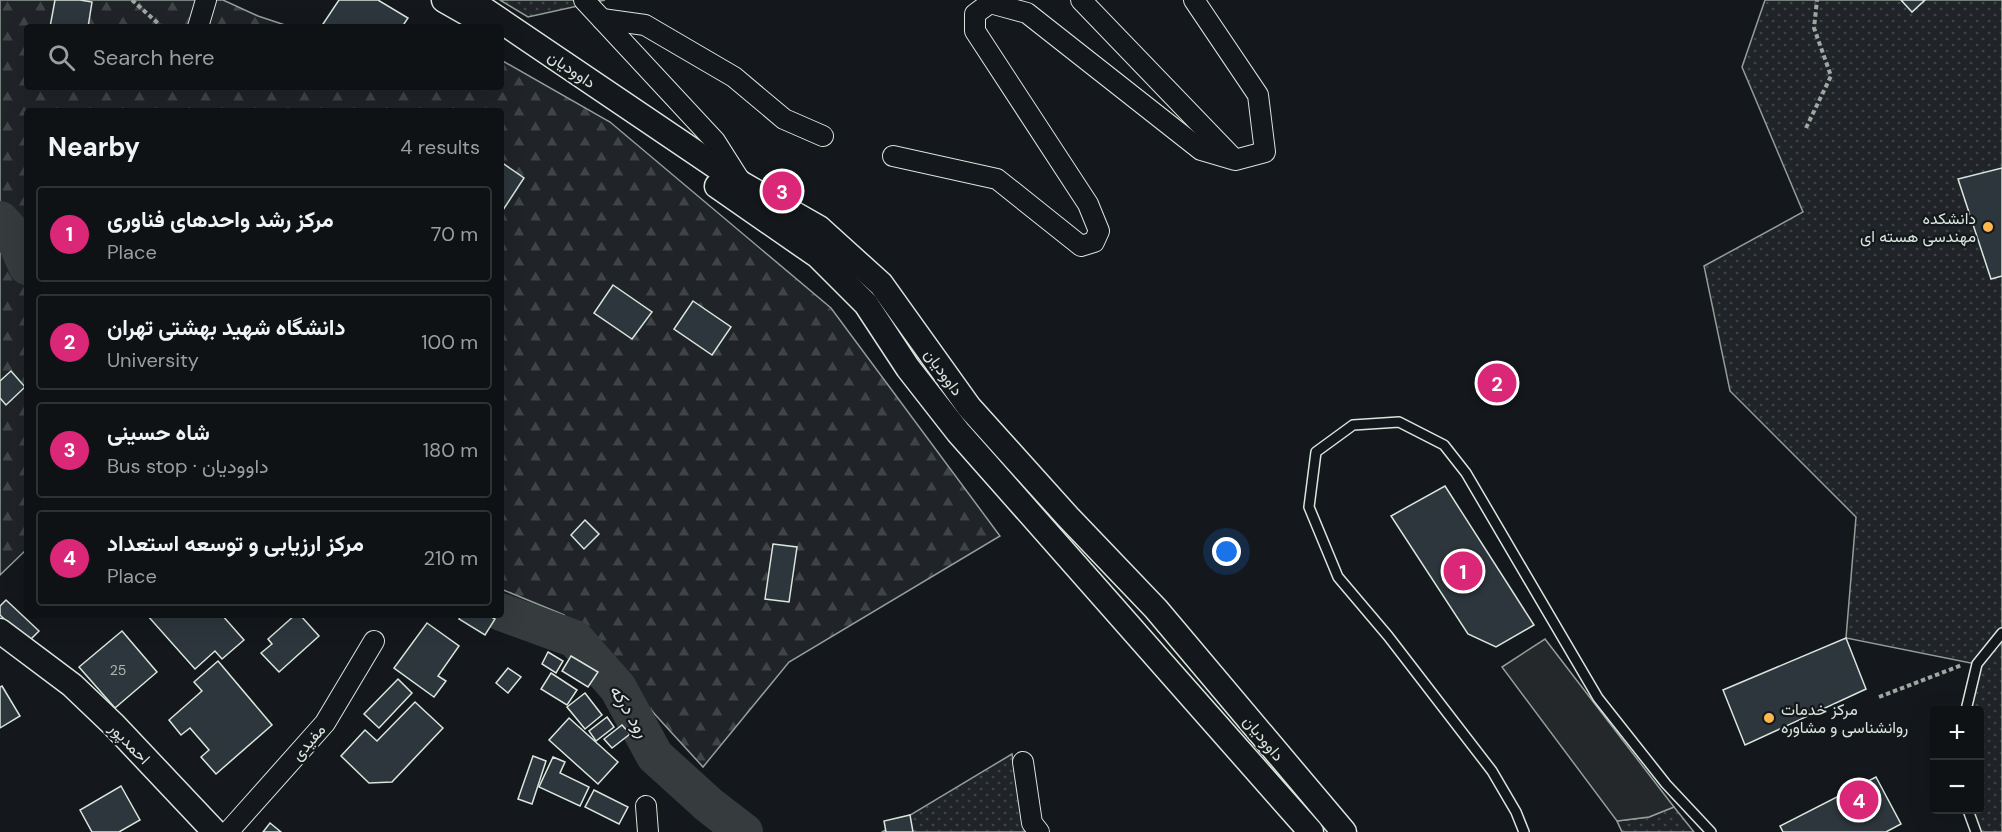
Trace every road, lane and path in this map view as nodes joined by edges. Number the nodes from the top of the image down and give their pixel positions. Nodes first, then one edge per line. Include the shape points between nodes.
1 (132, 0) edge
2 (206, 0) edge
3 (444, 0) edge
4 (470, 0) edge
5 (584, 0) edge
6 (1081, 0) edge
7 (1194, 0) edge
8 (1817, 0) edge
9 (602, 19) junction
10 (159, 24) edge
11 (199, 24) edge
12 (484, 24) edge
13 (504, 24) edge
14 (504, 24) edge
15 (504, 37) edge
16 (1806, 128) dead end
17 (823, 136) dead end
18 (893, 156) dead end
19 (1235, 160) junction
20 (739, 191) junction
21 (0, 631) edge
22 (2002, 633) edge
23 (374, 641) dead end
24 (0, 646) edge
25 (39, 660) junction
26 (1958, 665) dead end
27 (1222, 687) junction
28 (1879, 697) dead end
29 (1967, 706) edge
30 (1208, 713) junction
31 (1023, 762) dead end
32 (646, 806) dead end
33 (1969, 814) edge
34 (215, 832) edge
35 (228, 832) edge
36 (648, 832) edge
37 (1039, 832) edge
38 (1311, 832) edge
39 (1344, 832) edge
40 (1524, 832) edge
41 (1711, 832) edge
42 (1976, 832) edge

1 - 10 path
2 - 11 street
3 - 12 street
4 - 14 street, داوودیان
5 - 9 street
6 - 19 street
7 - 19 street via 1258,95 1265,152
8 - 16 path via 1814,28 1831,76
9 - 17 street via 645,25 734,77 784,119
9 - 20 street via 715,141
13 - 20 street, داوودیان
15 - 20 street, داوودیان
18 - 19 street via 997,179 1081,246 1094,242 1099,231 1088,204 975,31 975,14 990,3 1027,13 1201,150
20 - 27 street, داوودیان via 819,228 882,284 969,407 1156,609
20 - 30 street, داوودیان via 818,256 866,304 908,368 958,432
21 - 25 street, احمدپور
22 - 29 lane via 1977,664
23 - 35 street, مفیدی via 325,723
24 - 25 street, احمدپور
25 - 34 street, احمدپور via 114,725
26 - 28 path
27 - 30 street
27 - 39 street, داوودیان
30 - 38 street, داوودیان
31 - 37 street via 1032,823
32 - 36 street
33 - 42 lane
40 - 41 lane via 1492,771 1338,577 1309,507 1316,452 1353,425 1399,422 1444,445 1466,473 1598,698 1666,784

